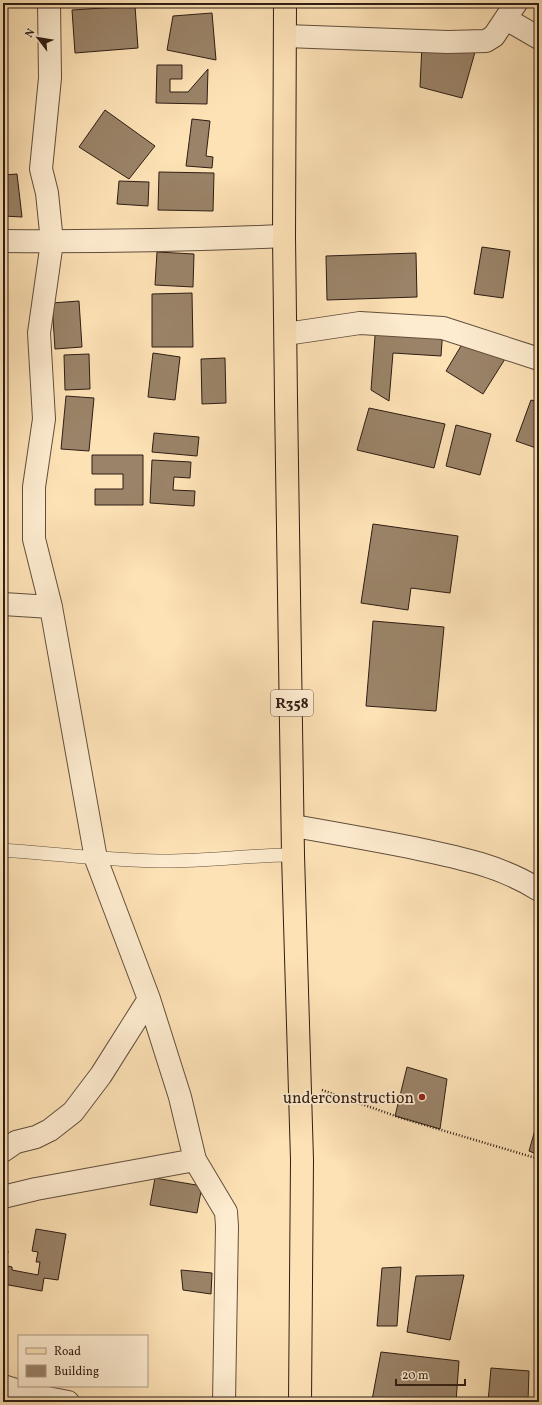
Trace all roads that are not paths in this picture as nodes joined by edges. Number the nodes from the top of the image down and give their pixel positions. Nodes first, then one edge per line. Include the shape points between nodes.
1 (49, 3) edge
2 (285, 3) edge
3 (511, 11) edge
4 (286, 36) junction
5 (539, 38) edge
6 (284, 236) junction
7 (3, 241) edge
8 (52, 242) junction
9 (286, 334) junction
10 (539, 359) edge
11 (3, 604) edge
12 (51, 607) junction
13 (294, 826) junction
14 (3, 850) edge
15 (293, 855) junction
16 (96, 858) junction
17 (539, 890) edge
18 (148, 999) junction
19 (3, 1151) edge
20 (195, 1160) junction
21 (3, 1197) edge
22 (3, 1386) edge
23 (68, 1402) edge
24 (224, 1402) edge
25 (300, 1402) edge

1 - 8 street via 50,78 41,169 47,194
2 - 4 main road, R358
3 - 4 street via 494,36 477,43
3 - 5 street
4 - 6 main road, R358
6 - 8 street via 161,242
6 - 9 main road, R358
7 - 8 street
8 - 12 street via 39,332 44,419 34,487 34,539
9 - 10 street via 360,323 443,328
9 - 13 main road, R358
11 - 12 street
12 - 16 street
13 - 15 main road, R358
13 - 17 street via 360,837 481,864 524,880
14 - 16 lane
15 - 16 lane via 159,861
15 - 25 main road, R358 via 302,1160
16 - 18 street
18 - 19 street via 101,1075 73,1112 50,1130 16,1142
18 - 20 street via 180,1097
20 - 21 street
20 - 24 street via 226,1212 228,1226
22 - 23 street

